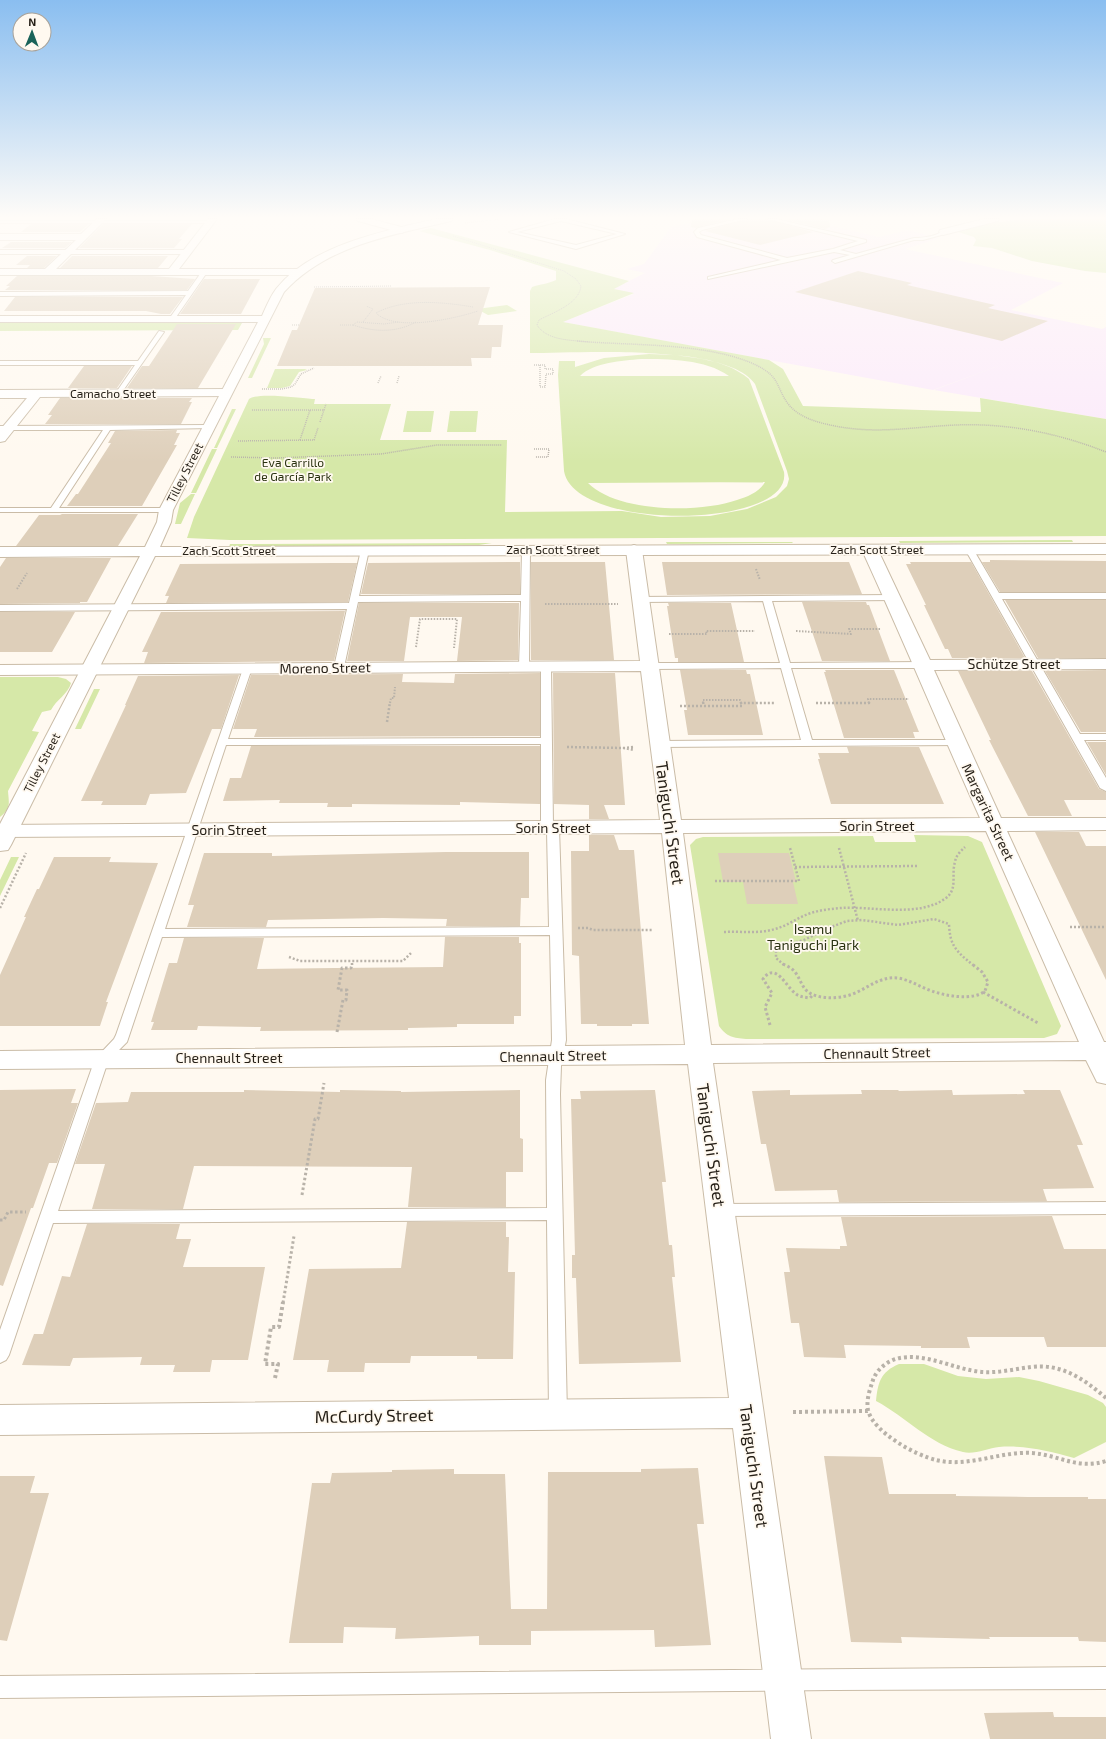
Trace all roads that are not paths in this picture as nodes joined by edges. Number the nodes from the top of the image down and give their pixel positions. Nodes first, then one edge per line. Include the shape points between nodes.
1 (184, 300) edge
2 (275, 300) edge
3 (0, 319) edge
4 (172, 319) junction
5 (265, 319) junction
6 (146, 332) dead end
7 (165, 332) joint
8 (0, 363) edge
9 (140, 363) junction
10 (226, 393) junction
11 (0, 394) edge
12 (36, 394) junction
13 (118, 394) junction
14 (108, 428) junction
15 (208, 428) junction
16 (3, 431) edge
17 (0, 510) edge
18 (53, 510) junction
19 (166, 510) junction
20 (969, 549) junction
21 (1106, 549) edge
22 (366, 550) junction
23 (526, 550) junction
24 (634, 550) junction
25 (870, 550) junction
26 (0, 552) edge
27 (150, 552) junction
28 (996, 596) junction
29 (1106, 596) edge
30 (892, 598) junction
31 (641, 599) junction
32 (767, 599) junction
33 (525, 601) junction
34 (354, 603) junction
35 (0, 608) edge
36 (121, 608) junction
37 (1036, 664) junction
38 (1106, 664) edge
39 (923, 665) junction
40 (524, 666) junction
41 (546, 666) junction
42 (650, 666) junction
43 (786, 666) junction
44 (339, 667) junction
45 (247, 668) junction
46 (90, 669) junction
47 (0, 670) edge
48 (1077, 737) junction
49 (1106, 737) edge
50 (546, 741) junction
51 (223, 742) junction
52 (807, 743) junction
53 (956, 743) junction
54 (659, 744) junction
55 (1106, 788) edge
56 (1106, 824) edge
57 (994, 825) junction
58 (670, 827) junction
59 (550, 828) junction
60 (193, 830) junction
61 (2, 836) edge
62 (555, 929) junction
63 (158, 933) junction
64 (1101, 1051) edge
65 (699, 1054) junction
66 (554, 1056) junction
67 (102, 1059) junction
68 (0, 1060) edge
69 (1106, 1075) edge
70 (1106, 1208) edge
71 (720, 1210) junction
72 (554, 1214) junction
73 (48, 1217) junction
74 (0, 1355) edge
75 (748, 1413) junction
76 (558, 1414) junction
77 (0, 1420) edge
78 (1106, 1678) edge
79 (783, 1680) junction
80 (0, 1687) edge
81 (791, 1739) edge

1 - 4 lane
2 - 5 street, Tilley Street
3 - 4 street
4 - 5 street
5 - 10 street, Tilley Street via 252,332
6 - 7 street
7 - 9 lane
8 - 9 lane
9 - 13 lane
10 - 13 street, Camacho Street
10 - 15 street, Tilley Street
11 - 12 street, Camacho Street
12 - 13 street, Camacho Street
12 - 16 street
14 - 15 lane
14 - 16 lane
14 - 18 lane
15 - 19 street, Tilley Street
17 - 18 lane
18 - 19 lane
19 - 27 street, Tilley Street via 164,522
20 - 21 street, Zach Scott Street
20 - 25 street, Zach Scott Street
20 - 28 lane
22 - 23 street, Zach Scott Street
22 - 27 street, Zach Scott Street
22 - 34 lane
23 - 24 street, Zach Scott Street
23 - 33 lane
24 - 25 street, Zach Scott Street
24 - 31 street, Taniguchi Street
25 - 30 street, Margarita Street
26 - 27 street, Zach Scott Street
27 - 36 street, Tilley Street
28 - 29 lane
28 - 37 lane
30 - 32 lane
30 - 39 street, Margarita Street
31 - 32 lane
31 - 42 street, Taniguchi Street
32 - 43 lane
33 - 34 lane
33 - 40 lane
34 - 36 lane
34 - 44 lane
35 - 36 lane
36 - 46 street, Tilley Street
37 - 38 street, Schütze Street
37 - 39 street, Schütze Street
37 - 48 lane
39 - 43 lane
39 - 53 street, Margarita Street
40 - 41 street, Moreno Street
40 - 44 street, Moreno Street
41 - 42 street, Moreno Street
41 - 50 lane
42 - 43 lane
42 - 54 street, Taniguchi Street
43 - 52 lane
44 - 45 street, Moreno Street
45 - 46 street, Moreno Street
45 - 51 lane
46 - 47 street, Moreno Street
46 - 61 street, Tilley Street
48 - 49 lane
48 - 55 lane
50 - 51 lane
50 - 59 lane
51 - 60 lane
52 - 53 lane
52 - 54 lane
53 - 57 street, Margarita Street
54 - 58 street, Taniguchi Street
56 - 57 street, Sorin Street
57 - 58 street, Sorin Street
57 - 64 street, Margarita Street
58 - 59 street, Sorin Street
58 - 65 street, Taniguchi Street
59 - 60 street, Sorin Street
59 - 62 lane
60 - 61 street, Sorin Street
60 - 63 lane
62 - 63 lane
62 - 66 lane via 559,1040
63 - 67 lane via 120,1042
64 - 65 street, Chennault Street
64 - 69 street, Margarita Street
65 - 66 street, Chennault Street
65 - 71 street, Taniguchi Street
66 - 67 street, Chennault Street
66 - 72 lane
67 - 68 street, Chennault Street
67 - 73 lane
70 - 71 lane
71 - 75 street, Taniguchi Street
72 - 73 lane
72 - 76 lane
73 - 74 lane
75 - 76 street, McCurdy Street
75 - 79 street, Taniguchi Street
76 - 77 street, McCurdy Street
78 - 79 lane
79 - 80 lane
79 - 81 street, Taniguchi Street

